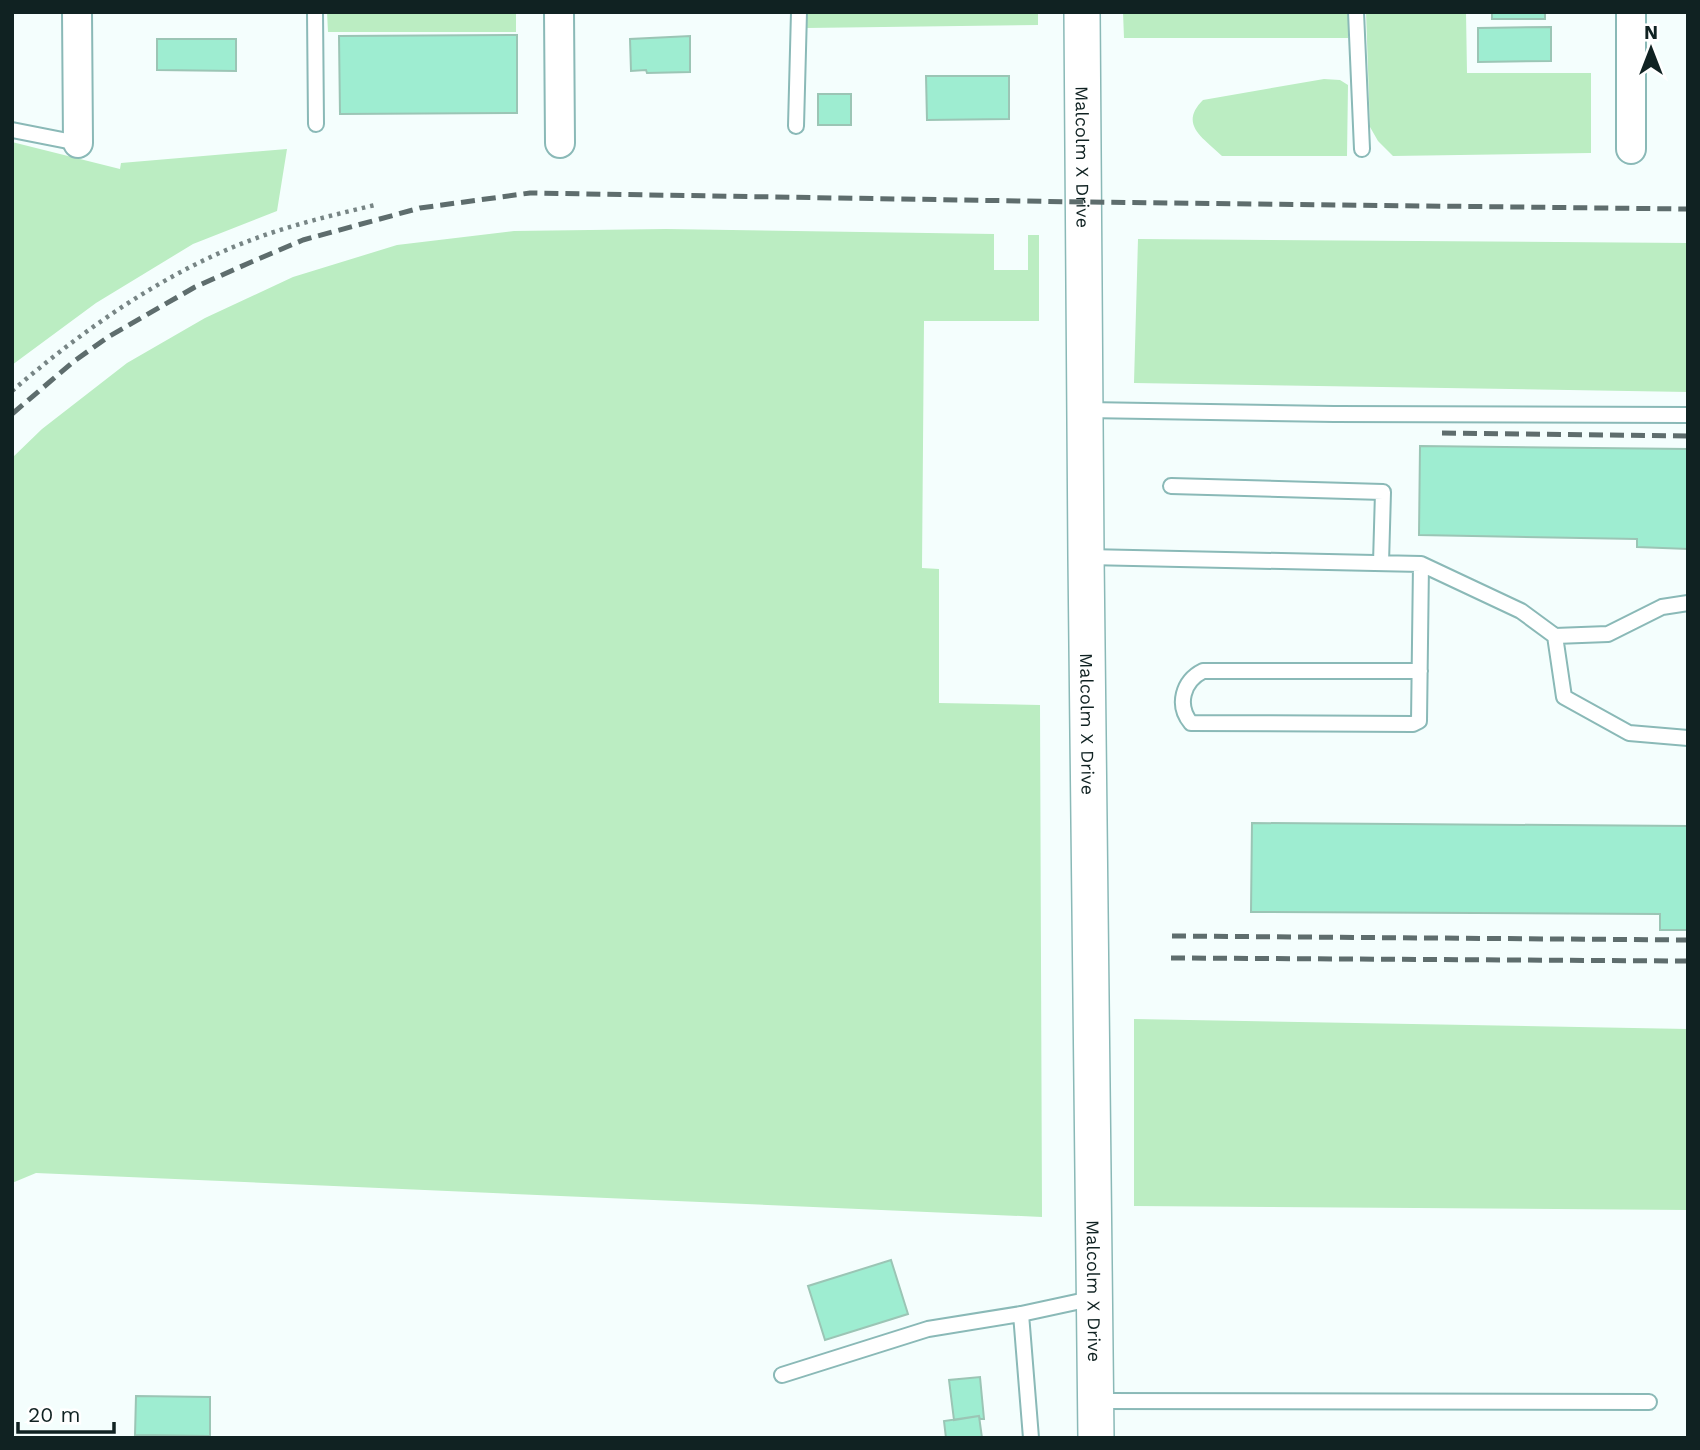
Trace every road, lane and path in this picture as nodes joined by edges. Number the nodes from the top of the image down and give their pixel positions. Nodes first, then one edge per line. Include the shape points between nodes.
1 (77, 12) edge
2 (315, 12) edge
3 (559, 12) edge
4 (799, 12) edge
5 (1082, 12) edge
6 (1356, 12) edge
7 (1631, 12) edge
8 (316, 124) dead end
9 (796, 126) dead end
10 (12, 130) edge
11 (78, 143) joint
12 (560, 143) dead end
13 (1362, 149) dead end
14 (1631, 149) dead end
15 (375, 205) dead end
16 (12, 391) edge
17 (1086, 410) junction
18 (1688, 415) edge
19 (1171, 486) dead end
20 (1086, 557) junction
21 (1381, 563) junction
22 (1421, 564) junction
23 (1688, 603) edge
24 (1555, 636) junction
25 (1420, 671) junction
26 (1688, 738) edge
27 (1095, 1298) junction
28 (1021, 1314) junction
29 (782, 1375) dead end
30 (1096, 1401) junction
31 (1649, 1402) dead end
32 (1031, 1438) edge
33 (1096, 1438) edge

1 - 11 street
2 - 8 lane
3 - 12 street
4 - 9 lane
5 - 17 street, Malcolm X Drive
6 - 13 lane
7 - 14 street
10 - 11 lane
15 - 16 path via 250,240 193,267 82,335
17 - 18 lane
17 - 20 street, Malcolm X Drive
19 - 21 lane via 1383,492
20 - 21 lane
20 - 27 street, Malcolm X Drive
21 - 22 lane
22 - 24 lane via 1521,611
22 - 25 lane
23 - 24 lane via 1662,607 1608,634
24 - 26 lane via 1564,698 1629,733
25 - 25 lane via 1419,722 1413,724 1191,723 1184,709 1186,685 1203,671
27 - 28 lane
27 - 30 street, Malcolm X Drive
28 - 29 lane via 928,1329
28 - 32 lane
30 - 31 lane
30 - 33 street, Malcolm X Drive

